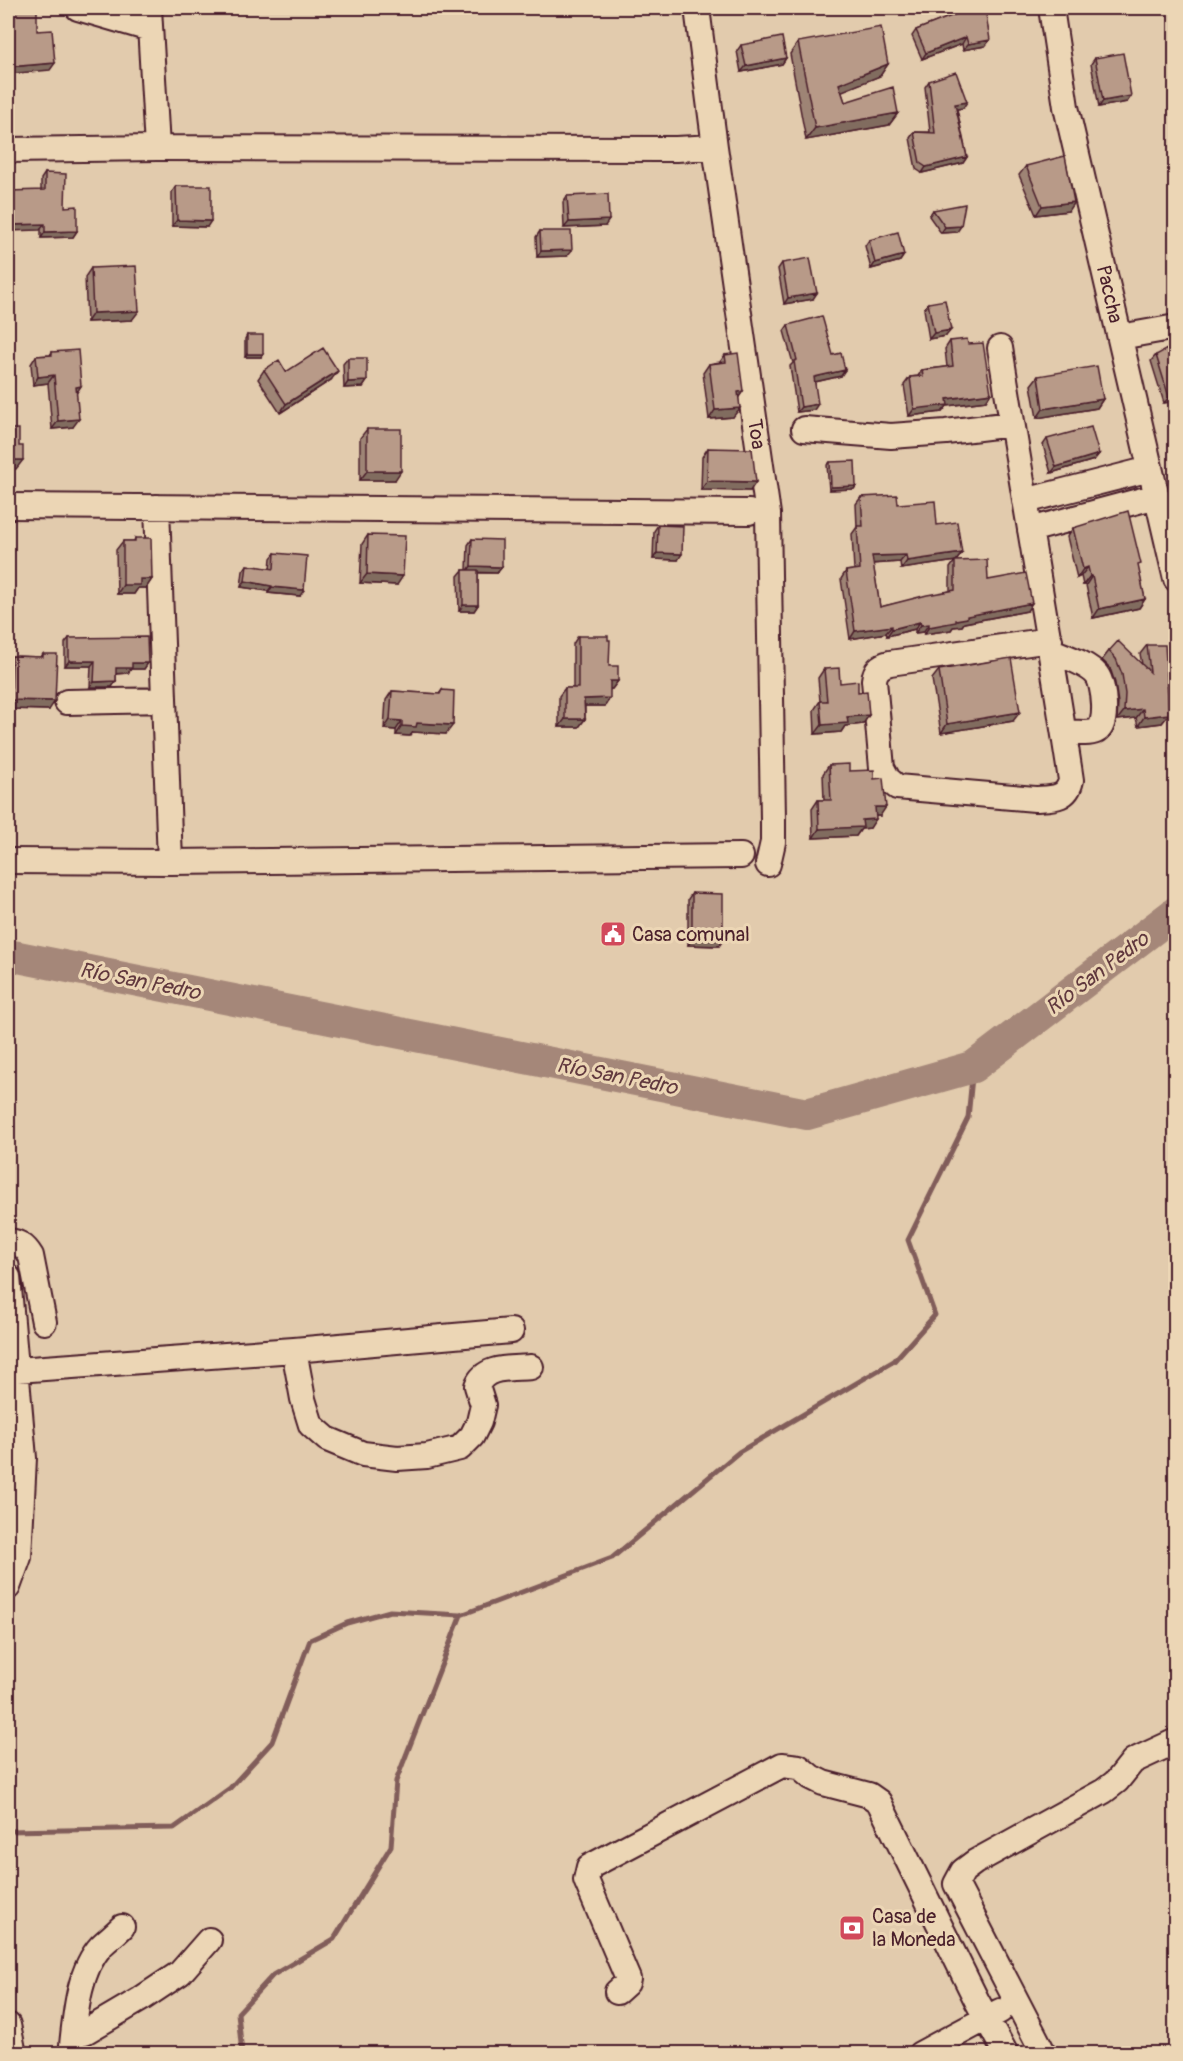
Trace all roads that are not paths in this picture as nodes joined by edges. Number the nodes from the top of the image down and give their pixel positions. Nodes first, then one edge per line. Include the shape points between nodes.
1 (78, 8) edge
2 (697, 8) edge
3 (1051, 8) edge
4 (150, 18) edge
5 (715, 147) junction
6 (157, 148) junction
7 (8, 150) edge
8 (1176, 327) edge
9 (1120, 337) junction
10 (1000, 348) dead end
11 (1012, 424) junction
12 (804, 429) dead end
13 (1150, 469) junction
14 (1157, 496) junction
15 (1025, 501) junction
16 (8, 506) edge
17 (157, 507) junction
18 (748, 512) dead end
19 (1030, 530) junction
20 (1176, 579) edge
21 (1051, 646) junction
22 (164, 700) junction
23 (67, 702) dead end
24 (1064, 732) junction
25 (741, 856) dead end
26 (8, 861) edge
27 (170, 862) junction
28 (768, 864) dead end
29 (8, 1241) edge
30 (8, 1277) edge
31 (44, 1322) dead end
32 (511, 1331) dead end
33 (294, 1350) junction
34 (531, 1367) dead end
35 (17, 1370) junction
36 (8, 1587) edge
37 (1176, 1741) edge
38 (122, 1928) dead end
39 (209, 1940) dead end
40 (617, 1992) dead end
41 (1017, 2002) junction
42 (988, 2018) junction
43 (8, 2025) edge
44 (72, 2043) edge
45 (14, 2054) edge
46 (920, 2054) edge
47 (1006, 2054) edge
48 (1044, 2054) edge

1 - 4 street
2 - 5 street, Toa
3 - 9 street, Paccha via 1066,107
4 - 6 street
5 - 6 street
5 - 28 street, Toa via 768,514 773,819
6 - 7 street
8 - 9 street
9 - 13 street, Paccha
10 - 11 street
11 - 12 street via 891,436
11 - 15 street
13 - 14 street, Paccha
13 - 15 street
14 - 19 street
14 - 20 street, Paccha
15 - 19 street
16 - 17 street
17 - 18 street
17 - 22 street
19 - 21 street
21 - 24 street
21 - 24 street via 1091,669 1101,682 1101,727 1090,733
21 - 24 street via 879,667 874,680 882,768 897,787 1058,798 1071,780
22 - 23 street
22 - 27 street
25 - 27 street
26 - 27 street
29 - 31 street via 26,1246 32,1256
30 - 35 street
32 - 33 street
33 - 34 street via 311,1425 327,1439 363,1454 396,1458 460,1448 479,1422 483,1406 477,1386 482,1376 489,1371
33 - 35 street
35 - 36 street via 24,1458 19,1557
37 - 41 street via 1133,1761 1104,1791 963,1871 956,1884
38 - 44 street via 99,1948 87,1970
39 - 44 street via 180,1973
40 - 42 street via 628,1979 586,1880 589,1867 782,1765 799,1767 823,1783 869,1795 879,1802
41 - 42 street
41 - 48 street
42 - 46 street
42 - 47 street
43 - 45 street

